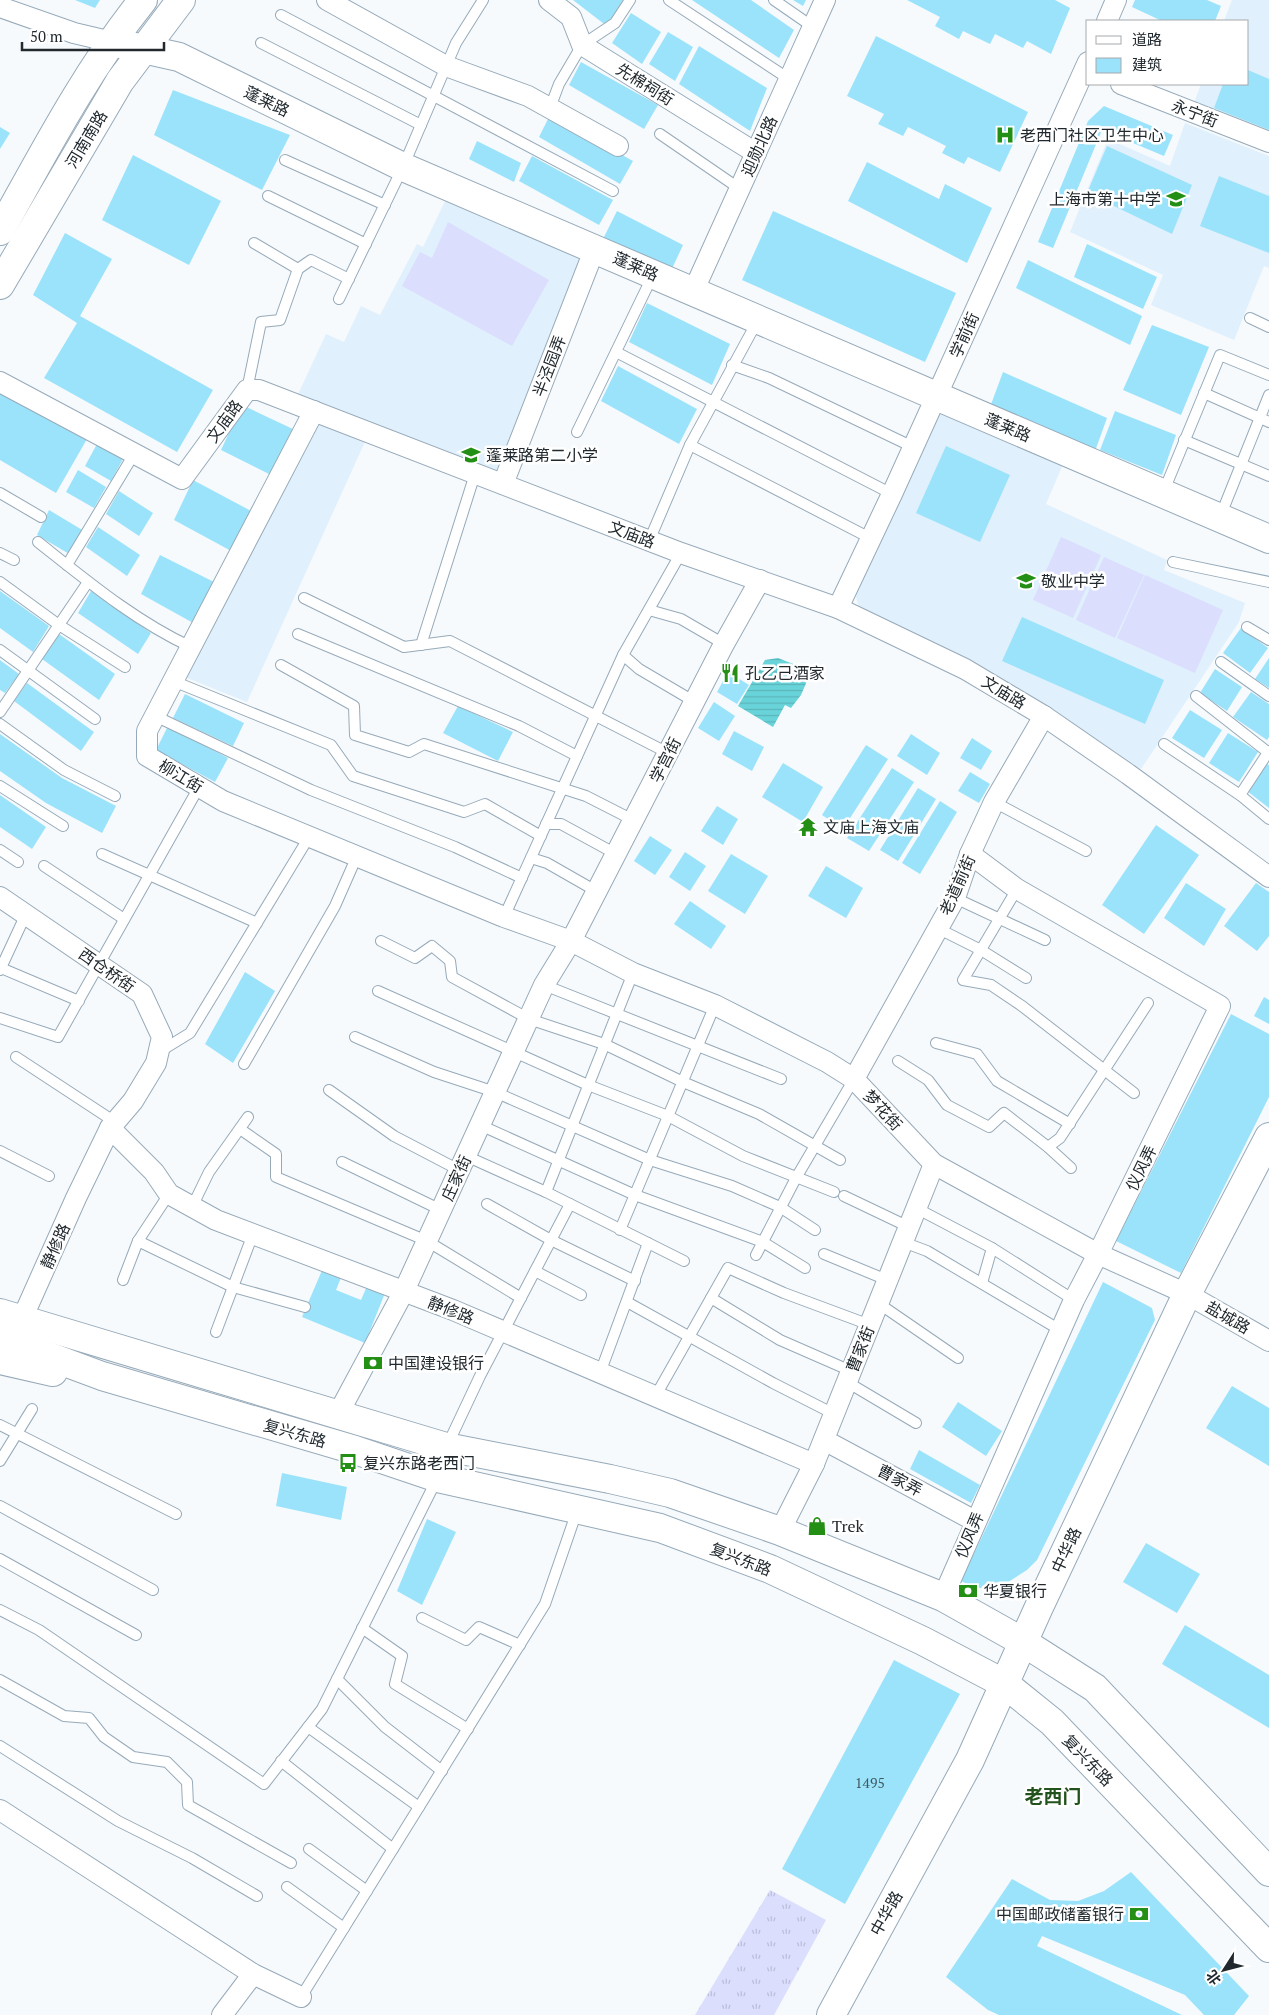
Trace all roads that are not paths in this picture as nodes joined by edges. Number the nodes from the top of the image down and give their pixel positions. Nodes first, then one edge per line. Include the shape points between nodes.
1 (143, 0) edge
2 (181, 0) edge
3 (327, 0) edge
4 (483, 0) edge
5 (549, 0) edge
6 (630, 0) edge
7 (669, 0) edge
8 (774, 0) edge
9 (825, 0) edge
10 (1116, 0) edge
11 (0, 7) edge
12 (281, 15) dead end
13 (1107, 20) edge
14 (813, 27) junction
15 (112, 42) junction
16 (261, 43) dead end
17 (582, 45) junction
18 (143, 49) junction
19 (446, 66) junction
20 (1086, 70) edge
21 (789, 80) junction
22 (1124, 85) edge
23 (433, 97) junction
24 (550, 108) junction
25 (421, 125) junction
26 (660, 134) dead end
27 (1269, 142) edge
28 (618, 146) dead end
29 (756, 153) junction
30 (285, 160) dead end
31 (403, 167) junction
32 (740, 189) junction
33 (613, 191) dead end
34 (268, 196) dead end
35 (385, 204) junction
36 (0, 231) edge
37 (254, 243) dead end
38 (366, 244) junction
39 (595, 248) junction
40 (298, 269) junction
41 (653, 274) junction
42 (349, 279) junction
43 (0, 285) edge
44 (693, 292) junction
45 (339, 299) dead end
46 (1250, 318) dead end
47 (758, 320) junction
48 (1269, 327) edge
49 (616, 352) junction
50 (732, 365) junction
51 (1269, 375) edge
52 (0, 382) edge
53 (247, 390) junction
54 (1204, 394) junction
55 (1269, 395) edge
56 (936, 396) junction
57 (714, 402) junction
58 (314, 411) junction
59 (1264, 420) edge
60 (577, 432) dead end
61 (1184, 440) junction
62 (690, 445) junction
63 (913, 447) junction
64 (134, 454) junction
65 (1241, 464) junction
66 (475, 474) junction
67 (1269, 476) edge
68 (503, 484) junction
69 (0, 493) edge
70 (1163, 493) junction
71 (892, 494) junction
72 (41, 517) dead end
73 (1220, 517) junction
74 (870, 538) junction
75 (1269, 539) edge
76 (649, 541) junction
77 (38, 542) dead end
78 (0, 553) edge
79 (681, 553) junction
80 (14, 560) dead end
81 (1173, 562) dead end
82 (67, 565) junction
83 (760, 580) junction
84 (0, 582) edge
85 (88, 582) junction
86 (1269, 582) edge
87 (304, 598) dead end
88 (838, 608) junction
89 (649, 610) junction
90 (59, 625) junction
91 (1247, 627) dead end
92 (298, 634) dead end
93 (1269, 640) edge
94 (724, 644) junction
95 (421, 645) junction
96 (191, 647) junction
97 (0, 650) edge
98 (623, 655) junction
99 (1221, 662) dead end
100 (281, 665) dead end
101 (125, 667) dead end
102 (28, 671) junction
103 (173, 681) junction
104 (1196, 696) dead end
105 (1269, 696) edge
106 (696, 702) junction
107 (0, 712) edge
108 (155, 716) junction
109 (596, 716) junction
110 (1044, 716) junction
111 (95, 719) dead end
112 (0, 724) edge
113 (1164, 744) dead end
114 (1269, 752) edge
115 (668, 753) junction
116 (577, 756) junction
117 (0, 786) edge
118 (199, 787) junction
119 (562, 790) junction
120 (1240, 795) junction
121 (115, 796) dead end
122 (994, 802) junction
123 (1269, 818) edge
124 (635, 821) junction
125 (546, 824) junction
126 (64, 826) dead end
127 (309, 836) junction
128 (541, 836) junction
129 (0, 850) edge
130 (1086, 851) dead end
131 (102, 854) dead end
132 (616, 854) junction
133 (970, 854) junction
134 (357, 856) junction
135 (531, 858) junction
136 (18, 862) dead end
137 (44, 866) dead end
138 (147, 876) junction
139 (1269, 877) edge
140 (522, 878) junction
141 (1017, 889) junction
142 (596, 891) junction
143 (0, 897) edge
144 (955, 898) junction
145 (26, 914) junction
146 (504, 917) junction
147 (124, 919) junction
148 (1000, 919) junction
149 (257, 923) junction
150 (937, 928) junction
151 (571, 940) junction
152 (1045, 940) dead end
153 (381, 941) dead end
154 (981, 950) junction
155 (100, 965) junction
156 (0, 969) edge
157 (633, 973) junction
158 (1026, 978) dead end
159 (544, 985) junction
160 (378, 991) dead end
161 (79, 1001) junction
162 (1148, 1003) dead end
163 (715, 1005) junction
164 (617, 1013) junction
165 (0, 1018) edge
166 (529, 1019) junction
167 (355, 1037) dead end
168 (936, 1043) dead end
169 (604, 1044) junction
170 (698, 1047) junction
171 (513, 1052) junction
172 (158, 1053) junction
173 (16, 1057) dead end
174 (898, 1061) dead end
175 (244, 1064) dead end
176 (1105, 1070) junction
177 (781, 1079) dead end
178 (854, 1079) junction
179 (683, 1082) junction
180 (588, 1085) junction
181 (329, 1090) dead end
182 (495, 1092) junction
183 (1134, 1093) dead end
184 (133, 1101) joint
185 (668, 1116) junction
186 (248, 1117) dead end
187 (1070, 1124) junction
188 (113, 1125) junction
189 (480, 1125) junction
190 (572, 1125) junction
191 (240, 1129) junction
192 (1269, 1137) edge
193 (815, 1146) junction
194 (1048, 1147) junction
195 (0, 1151) edge
196 (650, 1160) junction
197 (840, 1160) dead end
198 (558, 1161) junction
199 (342, 1162) dead end
200 (463, 1163) junction
201 (934, 1164) junction
202 (1071, 1168) dead end
203 (50, 1176) dead end
204 (796, 1178) junction
205 (546, 1192) junction
206 (169, 1194) junction
207 (635, 1195) junction
208 (487, 1204) dead end
209 (570, 1204) junction
210 (192, 1207) junction
211 (780, 1207) junction
212 (916, 1208) junction
213 (441, 1210) junction
214 (620, 1230) junction
215 (815, 1230) dead end
216 (254, 1234) junction
217 (906, 1235) junction
218 (551, 1240) junction
219 (138, 1241) junction
220 (427, 1241) junction
221 (763, 1242) junction
222 (648, 1243) junction
223 (992, 1248) junction
224 (756, 1254) dead end
225 (824, 1254) dead end
226 (1098, 1254) junction
227 (684, 1261) dead end
228 (805, 1268) dead end
229 (535, 1271) junction
230 (123, 1280) dead end
231 (635, 1280) junction
232 (887, 1280) junction
233 (982, 1283) junction
234 (233, 1287) junction
235 (404, 1291) junction
236 (1187, 1294) junction
237 (582, 1295) dead end
238 (0, 1298) edge
239 (521, 1298) junction
240 (711, 1298) junction
241 (1074, 1300) junction
242 (627, 1302) junction
243 (878, 1303) junction
244 (305, 1307) dead end
245 (13, 1312) edge
246 (870, 1325) junction
247 (1060, 1330) junction
248 (216, 1332) dead end
249 (504, 1332) junction
250 (690, 1336) junction
251 (0, 1338) edge
252 (1269, 1341) edge
253 (958, 1358) dead end
254 (0, 1360) edge
255 (600, 1373) junction
256 (102, 1376) junction
257 (849, 1377) junction
258 (655, 1397) junction
259 (32, 1408) dead end
260 (338, 1414) junction
261 (834, 1414) junction
262 (916, 1423) dead end
263 (0, 1425) edge
264 (18, 1432) junction
265 (824, 1440) junction
266 (446, 1447) junction
267 (0, 1461) edge
268 (814, 1464) junction
269 (438, 1478) junction
270 (0, 1506) edge
271 (576, 1511) junction
272 (176, 1514) dead end
273 (975, 1521) junction
274 (780, 1531) junction
275 (0, 1559) edge
276 (153, 1590) dead end
277 (943, 1597) junction
278 (0, 1610) edge
279 (422, 1618) dead end
280 (362, 1628) junction
281 (136, 1635) dead end
282 (1023, 1642) junction
283 (520, 1645) junction
284 (337, 1679) junction
285 (0, 1680) edge
286 (1005, 1684) junction
287 (308, 1727) junction
288 (468, 1729) junction
289 (0, 1746) edge
290 (281, 1761) junction
291 (442, 1771) junction
292 (419, 1807) junction
293 (0, 1810) edge
294 (309, 1849) dead end
295 (393, 1849) junction
296 (291, 1863) dead end
297 (1269, 1872) edge
298 (287, 1887) dead end
299 (367, 1892) junction
300 (257, 1896) dead end
301 (344, 1928) junction
302 (1269, 1948) edge
303 (253, 1974) junction
304 (301, 1997) joint
305 (222, 2015) edge
306 (832, 2015) edge

1 - 15 main road, 河南南路
2 - 18 main road, 河南南路
3 - 19 street
4 - 19 lane via 456,43
5 - 17 street via 571,17
6 - 17 lane via 615,23
7 - 21 lane
8 - 14 lane
9 - 14 street, 迎勋北路
10 - 13 street
11 - 15 street, 蓬莱路 via 74,33
12 - 23 lane
14 - 21 street, 迎勋北路
15 - 18 main road, 蓬莱路
15 - 36 main road, 河南南路 via 51,138
16 - 25 lane
17 - 24 lane via 559,84
17 - 29 street, 先棉祠街
18 - 31 main road, 蓬莱路 via 178,57
18 - 43 main road, 河南南路 via 120,81
19 - 23 lane
19 - 24 street via 528,96
20 - 56 street, 学前街
21 - 29 street, 迎勋北路
22 - 27 street, 永宁街
23 - 25 lane
23 - 33 lane
24 - 28 street
25 - 31 lane
26 - 32 lane
29 - 32 street, 迎勋北路
30 - 35 lane
31 - 35 lane
31 - 39 main road, 蓬莱路
32 - 44 street, 迎勋北路
34 - 38 lane
35 - 38 lane
37 - 40 lane
38 - 42 lane
39 - 41 main road, 蓬莱路
39 - 68 street, 半泾园弄
40 - 42 lane via 311,260
40 - 53 lane via 280,320 261,322
41 - 44 main road, 蓬莱路
41 - 49 lane
42 - 45 lane
44 - 47 main road, 蓬莱路
46 - 48 lane
47 - 50 lane
47 - 56 main road, 蓬莱路
49 - 57 lane
49 - 60 lane
50 - 57 lane
50 - 63 lane via 769,378
51 - 54 lane via 1220,355
52 - 64 street, 文庙路
53 - 58 street, 文庙路 via 260,390
53 - 64 street, 文庙路 via 182,479
54 - 59 lane
54 - 61 lane
55 - 59 lane
56 - 63 street, 学前街
56 - 70 main road, 蓬莱路
57 - 62 lane
57 - 71 lane
58 - 66 street, 文庙路
58 - 96 street, 柳江街
59 - 65 lane
61 - 65 lane
61 - 70 lane
62 - 74 lane
62 - 76 lane
63 - 71 street, 学前街
64 - 82 lane
65 - 67 lane
65 - 73 lane
66 - 68 street, 文庙路
66 - 95 lane
68 - 76 street, 文庙路
69 - 72 lane
70 - 73 main road, 蓬莱路
71 - 74 street, 学前街
73 - 75 main road, 蓬莱路
74 - 88 street, 学前街
76 - 79 street, 文庙路
77 - 82 lane
78 - 80 lane
79 - 83 street, 文庙路
79 - 89 lane
81 - 86 lane
82 - 85 lane
83 - 88 street, 文庙路
83 - 94 street, 学宫街
84 - 90 lane
85 - 90 lane
85 - 96 lane via 161,633
87 - 95 lane via 404,647
88 - 110 street, 文庙路 via 965,669
89 - 94 lane via 681,619
89 - 98 lane
90 - 101 lane
90 - 102 lane
91 - 93 lane
92 - 116 lane via 519,726
94 - 106 street, 学宫街
95 - 109 lane via 450,641
96 - 103 street, 柳江街
97 - 102 lane
98 - 106 lane via 639,669
98 - 109 lane
99 - 105 lane
100 - 119 lane via 354,706 355,735 408,752 424,744
102 - 107 lane
102 - 111 lane
103 - 108 street, 柳江街
103 - 128 lane via 331,745 353,776 464,812 485,804
104 - 114 lane
106 - 115 street, 学宫街
108 - 118 street, 柳江街 via 147,731 147,756
108 - 140 lane via 311,790
109 - 115 lane
109 - 116 lane
110 - 122 street, 老道前街
110 - 139 street, 文庙路
112 - 121 lane via 64,770
113 - 120 lane
114 - 120 lane
115 - 124 street, 学宫街
116 - 119 lane
117 - 126 lane
118 - 127 street, 柳江街 via 223,801
118 - 138 lane
119 - 124 lane via 586,796
119 - 125 lane
120 - 123 lane
122 - 130 lane
122 - 133 street, 老道前街
124 - 132 street, 学宫街
125 - 128 lane
125 - 132 lane via 561,824
127 - 134 street, 柳江街
127 - 149 lane
128 - 135 lane
129 - 136 lane
131 - 138 lane
132 - 142 street, 学宫街
133 - 141 street, 仪风弄
133 - 144 street, 老道前街
134 - 146 street, 柳江街
134 - 175 lane via 335,906
135 - 140 lane
135 - 142 lane via 547,863
137 - 147 lane
138 - 147 lane
138 - 149 lane
140 - 146 lane
141 - 148 lane
141 - 226 street, 仪风弄 via 1220,1006
142 - 151 street, 学宫街
143 - 145 street, 西仓桥街
144 - 148 lane
144 - 150 street, 老道前街
145 - 155 street, 西仓桥街
145 - 156 lane
146 - 151 street, 柳江街
147 - 155 lane
148 - 152 lane
148 - 154 lane
149 - 172 lane via 190,1033
150 - 154 lane
150 - 178 street, 老道前街
151 - 157 street, 梦花街
151 - 159 street, 庄家街
153 - 166 lane via 415,958 432,946 450,961 452,977
154 - 158 lane
154 - 176 lane via 963,980 991,985
155 - 161 lane
155 - 172 street, 西仓桥街 via 142,994 162,1037
156 - 161 lane
157 - 163 street, 梦花街
157 - 164 lane
159 - 164 lane
159 - 166 street, 庄家街
160 - 171 lane
161 - 165 lane via 58,1037
162 - 176 lane
163 - 170 lane
163 - 178 street, 梦花街
164 - 169 lane
164 - 170 lane
166 - 169 lane
166 - 171 street, 庄家街
167 - 182 lane via 434,1072
168 - 187 lane via 978,1054 997,1081
169 - 179 lane
169 - 180 lane
170 - 177 lane
170 - 179 lane
171 - 180 lane
171 - 182 street, 庄家街
172 - 184 street, 西仓桥街 via 156,1063
173 - 188 lane
174 - 194 lane via 928,1080 947,1105 989,1127 1004,1113
176 - 183 lane
176 - 187 lane
178 - 193 lane
178 - 201 street, 梦花街
179 - 185 lane
179 - 193 lane via 759,1114
180 - 185 lane
180 - 190 lane
181 - 200 lane via 394,1136
182 - 189 street, 庄家街
182 - 190 lane
184 - 188 street, 静修路
185 - 196 lane
185 - 204 lane via 744,1156
186 - 191 lane
187 - 194 lane
188 - 206 street, 静修路
188 - 245 street, 静修路
189 - 198 lane
189 - 200 street, 庄家街
190 - 196 lane
190 - 198 lane
191 - 210 lane via 209,1172
191 - 220 lane via 276,1154 276,1178
192 - 236 main road, 中华路
193 - 197 lane
193 - 204 lane
194 - 202 lane
195 - 203 lane
196 - 207 lane
196 - 211 lane via 732,1186
198 - 205 lane
198 - 207 lane
199 - 213 lane
200 - 205 lane
200 - 213 street, 庄家街
201 - 212 street, 曹家街
201 - 226 street, 梦花街
204 - 211 lane
204 - 217 lane via 839,1194
205 - 209 lane
206 - 210 street, 静修路
206 - 219 lane
207 - 214 lane
207 - 221 lane
208 - 218 lane
209 - 214 lane
209 - 218 lane
210 - 216 street, 静修路
211 - 215 lane
211 - 221 lane
212 - 217 street, 曹家街
212 - 223 lane
213 - 220 street, 庄家街
214 - 222 lane
216 - 234 lane
216 - 235 street, 静修路
217 - 232 street, 曹家街
217 - 233 lane
218 - 229 lane
218 - 231 lane
219 - 230 lane
219 - 234 lane
220 - 235 street, 庄家街
220 - 239 lane
221 - 224 lane
221 - 228 lane
222 - 227 lane
222 - 231 lane
223 - 233 lane
223 - 241 lane
225 - 232 lane
226 - 236 street, 梦花街
226 - 241 street, 仪风弄
229 - 237 lane
229 - 239 lane
231 - 242 lane
232 - 243 street, 曹家街
233 - 247 lane
234 - 244 lane
234 - 248 lane
235 - 249 street, 静修路
235 - 260 street, 庄家街
236 - 252 street, 盐城路
236 - 282 main road, 中华路
238 - 245 main road, 复兴东路
239 - 249 lane
240 - 246 lane via 728,1268
240 - 250 lane
240 - 257 lane
241 - 247 street, 仪风弄
242 - 250 lane
242 - 255 lane
243 - 246 street, 曹家街
243 - 253 lane
245 - 260 main road, 复兴东路 via 109,1346
246 - 257 street, 曹家街
247 - 273 street, 仪风弄
249 - 255 street, 静修路
249 - 266 lane
250 - 258 lane
250 - 261 lane
251 - 256 main road, 复兴东路
254 - 256 main road, 复兴东路 via 42,1371
255 - 258 street, 静修路
256 - 269 main road, 复兴东路 via 355,1450
257 - 261 street, 曹家街
257 - 262 lane
258 - 268 street, 静修路
259 - 264 lane
260 - 266 main road, 复兴东路
261 - 265 street, 曹家街
263 - 264 lane
264 - 267 lane
264 - 272 lane
265 - 268 street, 曹家街
265 - 273 street, 曹家弄
266 - 274 main road, 复兴东路 via 610,1478 670,1493
268 - 274 street, 曹家街
269 - 271 main road, 复兴东路
269 - 280 lane
270 - 276 lane
271 - 283 lane via 545,1604
271 - 286 main road, 复兴东路 via 660,1528 770,1569 923,1641
273 - 277 street, 仪风弄
274 - 277 main road, 复兴东路
275 - 281 lane
277 - 282 main road, 复兴东路
278 - 290 lane via 39,1630 264,1784
279 - 283 lane via 466,1640 479,1627
280 - 284 lane
280 - 288 lane via 402,1656 395,1684
282 - 286 main road, 中华路
282 - 297 main road, 复兴东路 via 1095,1688
283 - 288 lane
284 - 287 lane via 322,1709
284 - 291 lane via 385,1727
285 - 296 lane via 64,1716 89,1718 104,1737 133,1757 167,1762 187,1782 188,1804
286 - 302 main road, 复兴东路 via 1052,1722
286 - 306 main road, 中华路 via 970,1760
287 - 290 lane
287 - 292 lane
288 - 291 lane
289 - 300 lane via 118,1821 192,1858
290 - 295 lane
291 - 292 lane
292 - 295 lane
293 - 303 street
294 - 299 lane
295 - 299 lane
298 - 301 lane
299 - 301 lane
301 - 304 lane
303 - 304 street
303 - 305 street

